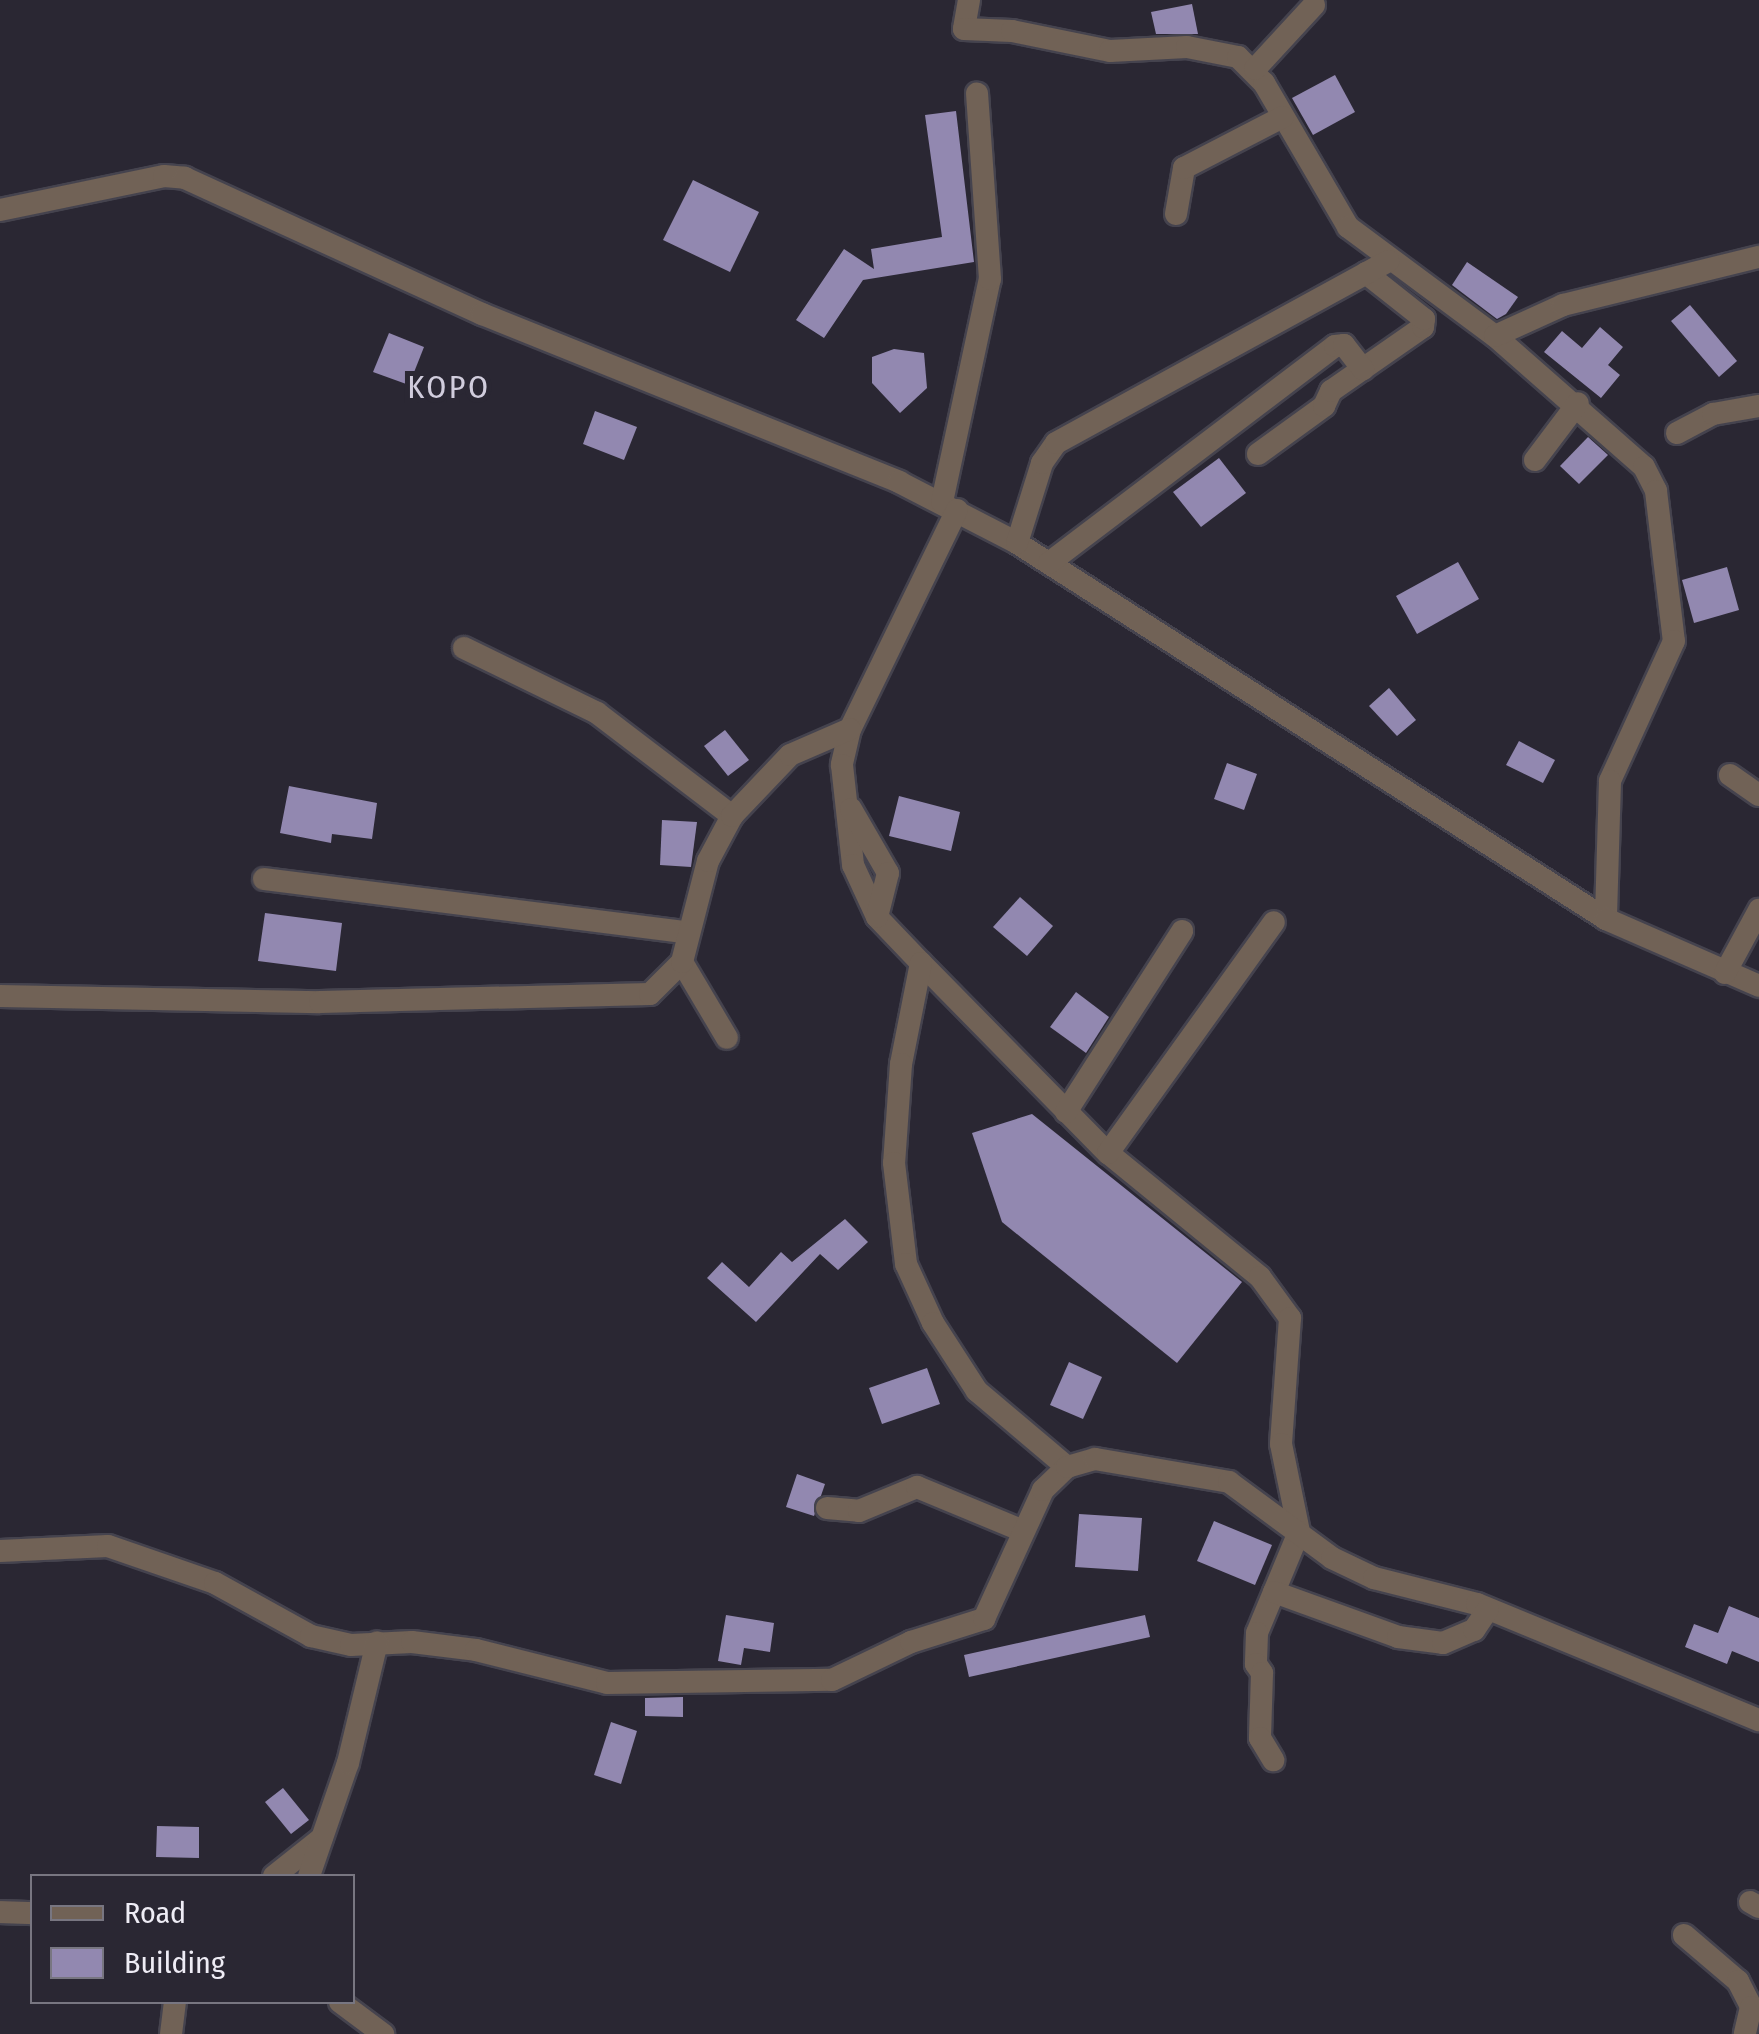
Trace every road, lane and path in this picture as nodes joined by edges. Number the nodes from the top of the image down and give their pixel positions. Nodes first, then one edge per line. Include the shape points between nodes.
1 (970, 0) edge
2 (1314, 5) dead end
3 (1255, 69) junction
4 (977, 92) dead end
5 (1283, 116) junction
6 (0, 210) edge
7 (1176, 214) dead end
8 (1759, 257) edge
9 (1389, 260) junction
10 (1366, 273) junction
11 (1495, 336) junction
12 (1364, 369) junction
13 (1288, 382) junction
14 (1578, 403) junction
15 (1759, 406) edge
16 (1315, 412) junction
17 (1677, 432) dead end
18 (1258, 454) dead end
19 (1535, 460) dead end
20 (950, 506) junction
21 (1016, 542) junction
22 (1049, 564) junction
23 (464, 648) dead end
24 (850, 729) junction
25 (1730, 775) dead end
26 (1759, 796) edge
27 (732, 816) junction
28 (264, 879) dead end
29 (1759, 910) edge
30 (1606, 919) junction
31 (1274, 922) dead end
32 (1182, 930) dead end
33 (689, 933) junction
34 (682, 962) junction
35 (920, 963) junction
36 (1724, 973) junction
37 (1759, 986) edge
38 (0, 996) edge
39 (727, 1038) dead end
40 (1066, 1112) junction
41 (1108, 1154) junction
42 (1067, 1466) junction
43 (826, 1508) dead end
44 (1021, 1530) junction
45 (1299, 1532) junction
46 (0, 1550) edge
47 (1274, 1592) junction
48 (1488, 1609) junction
49 (378, 1642) junction
50 (1759, 1720) edge
51 (1273, 1760) dead end
52 (325, 1836) junction
53 (277, 1874) edge
54 (310, 1874) edge
55 (0, 1912) edge
56 (30, 1913) edge
57 (1684, 1935) dead end
58 (175, 2004) edge
59 (343, 2004) edge
60 (171, 2034) edge
61 (383, 2034) edge
62 (1745, 2034) edge

1 - 3 street via 964,29 1012,30 1110,52 1206,48
2 - 3 street
3 - 5 street
4 - 20 street via 990,278
5 - 7 street via 1184,168
5 - 9 street via 1341,218
6 - 20 street via 171,176 482,314
8 - 11 street via 1562,305
9 - 10 street
9 - 11 street
10 - 12 street via 1425,324
10 - 21 street via 1056,443 1042,463
11 - 14 street
12 - 13 street via 1342,344
12 - 16 street via 1329,393
13 - 16 street
13 - 22 street
14 - 19 street
14 - 30 street via 1650,476 1675,632 1673,651 1610,781
15 - 17 street via 1713,414
16 - 18 street
20 - 21 street
20 - 24 street
21 - 22 street
22 - 30 street
23 - 27 street via 598,713
24 - 27 street via 790,756
24 - 35 street via 842,765 853,865 877,917
25 - 26 street
27 - 33 street via 708,861
28 - 33 street
29 - 36 street
30 - 36 street
31 - 41 street
32 - 40 street
33 - 34 street
34 - 38 street via 662,989 634,996 320,1002
34 - 39 street
35 - 40 street
35 - 42 street via 901,1064 894,1163 906,1264 977,1391
36 - 37 street
40 - 41 street
41 - 45 street via 1260,1278 1290,1318 1282,1444
42 - 44 street via 1043,1490
42 - 45 street via 1095,1459 1205,1474 1245,1492
43 - 44 street via 858,1511 917,1486
44 - 49 street via 984,1619 911,1642 832,1680 607,1683 476,1650
45 - 47 street
45 - 48 street via 1374,1578
46 - 49 street via 108,1546 215,1582 310,1636 351,1645
47 - 48 street via 1398,1637 1443,1643 1474,1630
47 - 51 street via 1257,1633 1256,1664 1262,1673 1260,1738
48 - 50 street
49 - 52 street
52 - 53 street
52 - 54 street
55 - 56 street
57 - 62 street via 1738,1981 1751,2007
58 - 60 street
59 - 61 street

